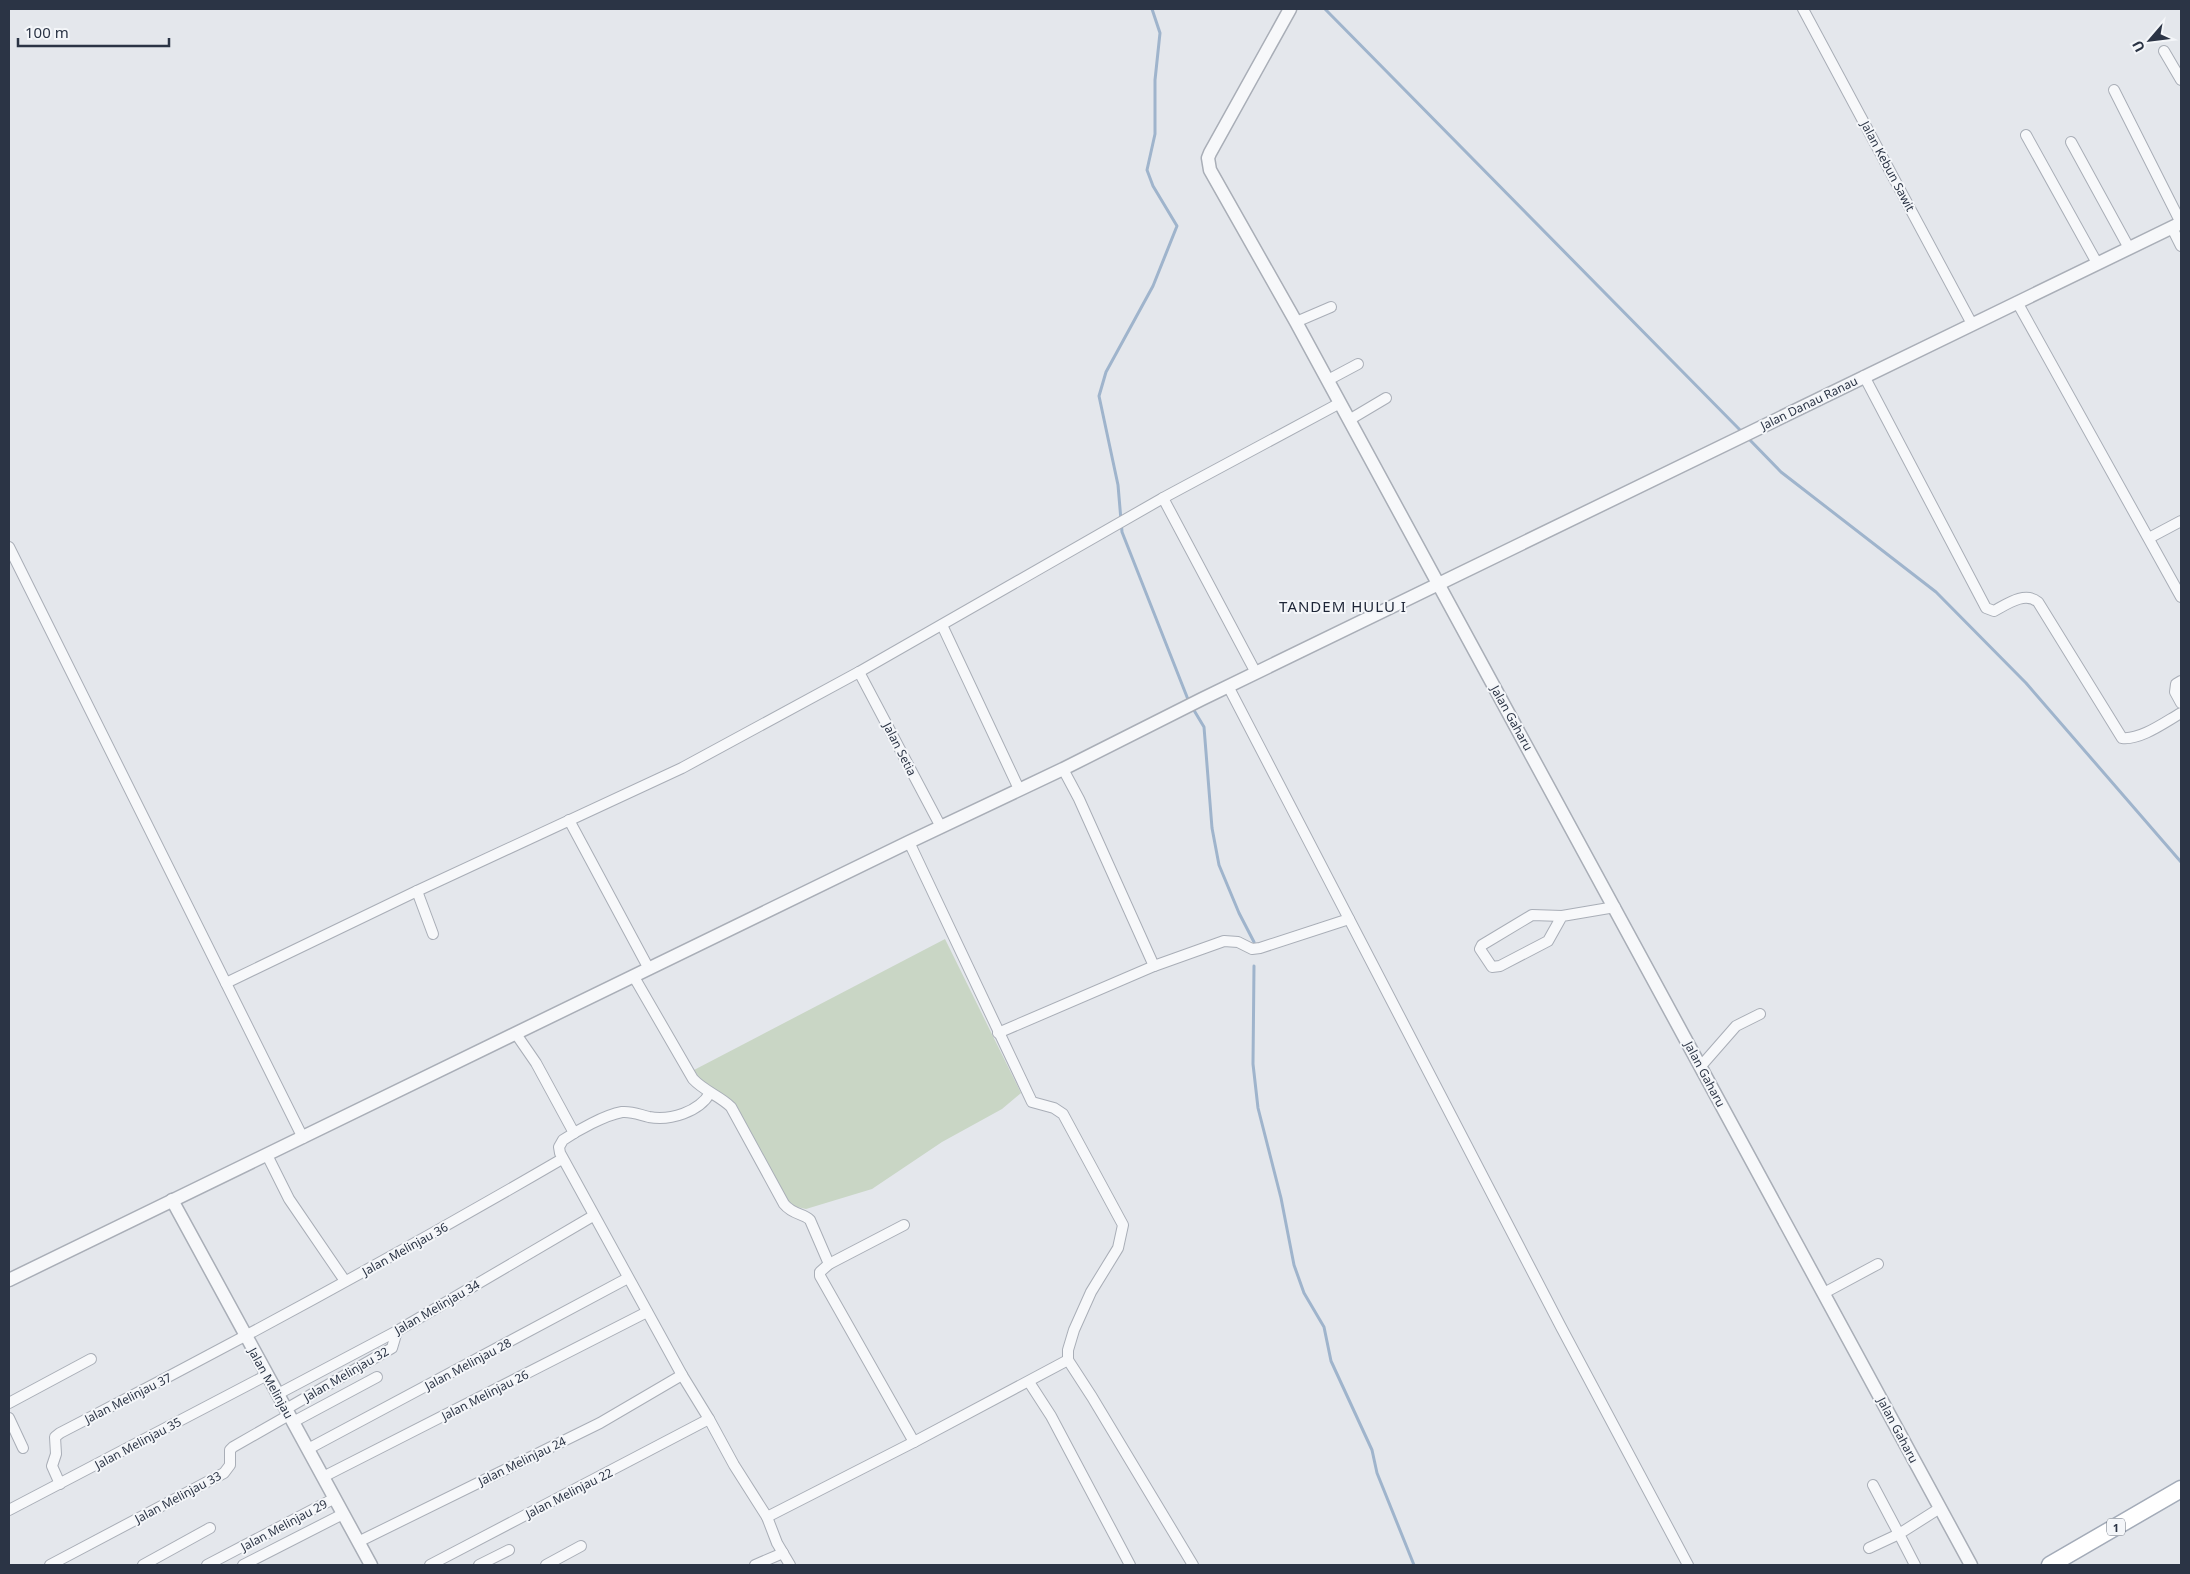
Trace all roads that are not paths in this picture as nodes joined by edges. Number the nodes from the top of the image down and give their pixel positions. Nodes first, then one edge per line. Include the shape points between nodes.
1 (1290, 9) edge
2 (1803, 9) edge
3 (2164, 51) dead end
4 (2181, 80) edge
5 (2114, 90) dead end
6 (2026, 135) dead end
7 (2071, 142) dead end
8 (2178, 225) edge
9 (2181, 246) edge
10 (2128, 248) junction
11 (2097, 263) junction
12 (2017, 302) junction
13 (1331, 307) dead end
14 (1296, 322) junction
15 (1972, 324) junction
16 (1358, 364) dead end
17 (1864, 376) junction
18 (1328, 380) junction
19 (1386, 398) dead end
20 (1340, 403) junction
21 (1349, 420) junction
22 (1163, 498) junction
23 (2181, 520) edge
24 (2149, 538) junction
25 (9, 547) edge
26 (1438, 584) junction
27 (2181, 597) edge
28 (942, 625) junction
29 (859, 672) junction
30 (1256, 672) junction
31 (2181, 680) edge
32 (1228, 686) junction
33 (2181, 703) edge
34 (2181, 713) edge
35 (1063, 769) junction
36 (1019, 789) junction
37 (570, 820) junction
38 (941, 827) junction
39 (909, 842) junction
40 (417, 891) junction
41 (1615, 907) junction
42 (1562, 916) junction
43 (1349, 919) junction
44 (432, 934) dead end
45 (1154, 966) junction
46 (649, 969) junction
47 (634, 977) junction
48 (226, 983) junction
49 (1760, 1014) dead end
50 (998, 1033) junction
51 (516, 1034) junction
52 (1701, 1066) junction
53 (710, 1094) junction
54 (574, 1133) junction
55 (303, 1138) junction
56 (267, 1155) junction
57 (562, 1159) junction
58 (172, 1200) junction
59 (593, 1216) junction
60 (904, 1225) dead end
61 (829, 1264) junction
62 (1878, 1264) dead end
63 (628, 1278) junction
64 (9, 1280) edge
65 (345, 1281) junction
66 (1824, 1293) junction
67 (647, 1312) junction
68 (397, 1331) junction
69 (246, 1335) junction
70 (91, 1359) dead end
71 (1068, 1360) junction
72 (268, 1375) junction
73 (682, 1375) junction
74 (377, 1377) dead end
75 (1029, 1382) junction
76 (278, 1394) junction
77 (9, 1403) edge
78 (289, 1415) junction
79 (9, 1418) edge
80 (709, 1419) junction
81 (914, 1442) junction
82 (23, 1448) dead end
83 (308, 1449) junction
84 (323, 1477) junction
85 (60, 1484) junction
86 (1873, 1485) dead end
87 (2181, 1489) edge
88 (335, 1498) junction
89 (1940, 1508) junction
90 (9, 1510) edge
91 (343, 1514) junction
92 (768, 1517) junction
93 (210, 1528) dead end
94 (1899, 1534) junction
95 (358, 1542) junction
96 (581, 1546) dead end
97 (1869, 1548) dead end
98 (509, 1550) dead end
99 (783, 1553) junction
100 (50, 1565) edge
101 (144, 1565) edge
102 (207, 1565) edge
103 (243, 1565) edge
104 (371, 1565) edge
105 (430, 1565) edge
106 (479, 1565) edge
107 (546, 1565) edge
108 (755, 1565) edge
109 (790, 1565) edge
110 (1130, 1565) edge
111 (1193, 1565) edge
112 (1688, 1565) edge
113 (1915, 1565) edge
114 (1971, 1565) edge
115 (2050, 1565) edge

1 - 14 street, Jalan Gaharu via 1210,153 1208,164
2 - 15 street, Jalan Kebun Sawit
3 - 4 street
5 - 8 street
6 - 11 street
7 - 10 street
8 - 9 street
8 - 10 street, Jalan Danau Ranau
10 - 11 street, Jalan Danau Ranau
11 - 12 street, Jalan Danau Ranau
12 - 15 street, Jalan Danau Ranau
12 - 24 street
13 - 14 street
14 - 18 street, Jalan Gaharu
15 - 17 street, Jalan Danau Ranau
16 - 18 street
17 - 26 street, Jalan Danau Ranau
17 - 34 street via 1986,608 1994,611 2029,597 2038,602 2122,738 2147,731
18 - 20 street, Jalan Gaharu
19 - 21 street
20 - 21 street, Jalan Gaharu
20 - 22 street
21 - 26 street, Jalan Gaharu
22 - 28 street
22 - 30 street
23 - 24 street
24 - 27 street
25 - 48 street
26 - 30 street, Jalan Danau Ranau
26 - 41 street, Jalan Gaharu
28 - 29 street
28 - 36 street
29 - 37 street via 682,768
29 - 38 street, Jalan Setia
30 - 32 street, Jalan Danau Ranau
31 - 33 street via 2175,688
32 - 35 street, Jalan Danau Ranau
32 - 43 street
35 - 36 street, Jalan Danau Ranau
35 - 45 street
36 - 38 street, Jalan Danau Ranau
37 - 40 street
37 - 46 street
38 - 39 street, Jalan Danau Ranau
39 - 46 street, Jalan Danau Ranau
39 - 50 street
40 - 44 street
40 - 48 street
41 - 42 street
41 - 52 street, Jalan Gaharu
42 - 42 street via 1527,917 1482,944 1480,949 1492,967 1500,966 1548,941
43 - 45 street via 1260,948 1252,949 1224,940
43 - 112 street
45 - 50 street
46 - 47 street, Jalan Danau Ranau
47 - 51 street, Jalan Danau Ranau
47 - 53 street via 693,1079
48 - 55 street
49 - 52 street via 1736,1026
50 - 71 street via 1032,1102 1063,1114 1123,1225 1118,1248 1091,1292 1074,1330
51 - 54 street via 536,1063
51 - 55 street, Jalan Danau Ranau
52 - 66 street, Jalan Gaharu
53 - 54 street via 701,1105 676,1116 650,1117 625,1112
53 - 61 street via 731,1108 789,1211 810,1220
54 - 57 street via 560,1143
55 - 56 street, Jalan Danau Ranau
56 - 58 street, Jalan Danau Ranau
56 - 65 street via 289,1199
57 - 59 street
57 - 65 street, Jalan Melinjau 36
58 - 64 street, Jalan Danau Ranau
58 - 69 street, Jalan Melinjau
59 - 63 street
59 - 68 street, Jalan Melinjau 34
60 - 61 street
61 - 81 street via 820,1272 822,1280
62 - 66 street
63 - 67 street
63 - 83 street, Jalan Melinjau 28
65 - 69 street, Jalan Melinjau 36
66 - 89 street, Jalan Gaharu
67 - 73 street
67 - 84 street, Jalan Melinjau 26
68 - 76 street, Jalan Melinjau 34
68 - 78 street, Jalan Melinjau 32 via 392,1348
69 - 72 street, Jalan Melinjau
69 - 85 street, Jalan Melinjau 37 via 60,1432 55,1437 56,1454 52,1466
70 - 77 street
71 - 75 street
71 - 111 street
72 - 76 street, Jalan Melinjau
72 - 85 street, Jalan Melinjau 35
73 - 80 street
73 - 95 street, Jalan Melinjau 24 via 600,1423
74 - 78 street
75 - 81 street
75 - 110 street via 1051,1416
76 - 78 street, Jalan Melinjau
78 - 83 street, Jalan Melinjau
78 - 100 street, Jalan Melinjau 33 via 233,1447 230,1465 224,1473
79 - 82 street
80 - 92 street
80 - 105 street, Jalan Melinjau 22
81 - 92 street
83 - 84 street, Jalan Melinjau
84 - 88 street, Jalan Melinjau
85 - 90 street, Jalan Melinjau 35
86 - 94 street
87 - 115 main road, 1
88 - 91 street, Jalan Melinjau
88 - 102 street, Jalan Melinjau 29
89 - 94 street
89 - 114 street, Jalan Gaharu
91 - 95 street, Jalan Melinjau
91 - 103 street
92 - 99 street
93 - 101 street
94 - 97 street
94 - 113 street
95 - 104 street, Jalan Melinjau
96 - 107 street
98 - 106 street
99 - 108 street
99 - 109 street

